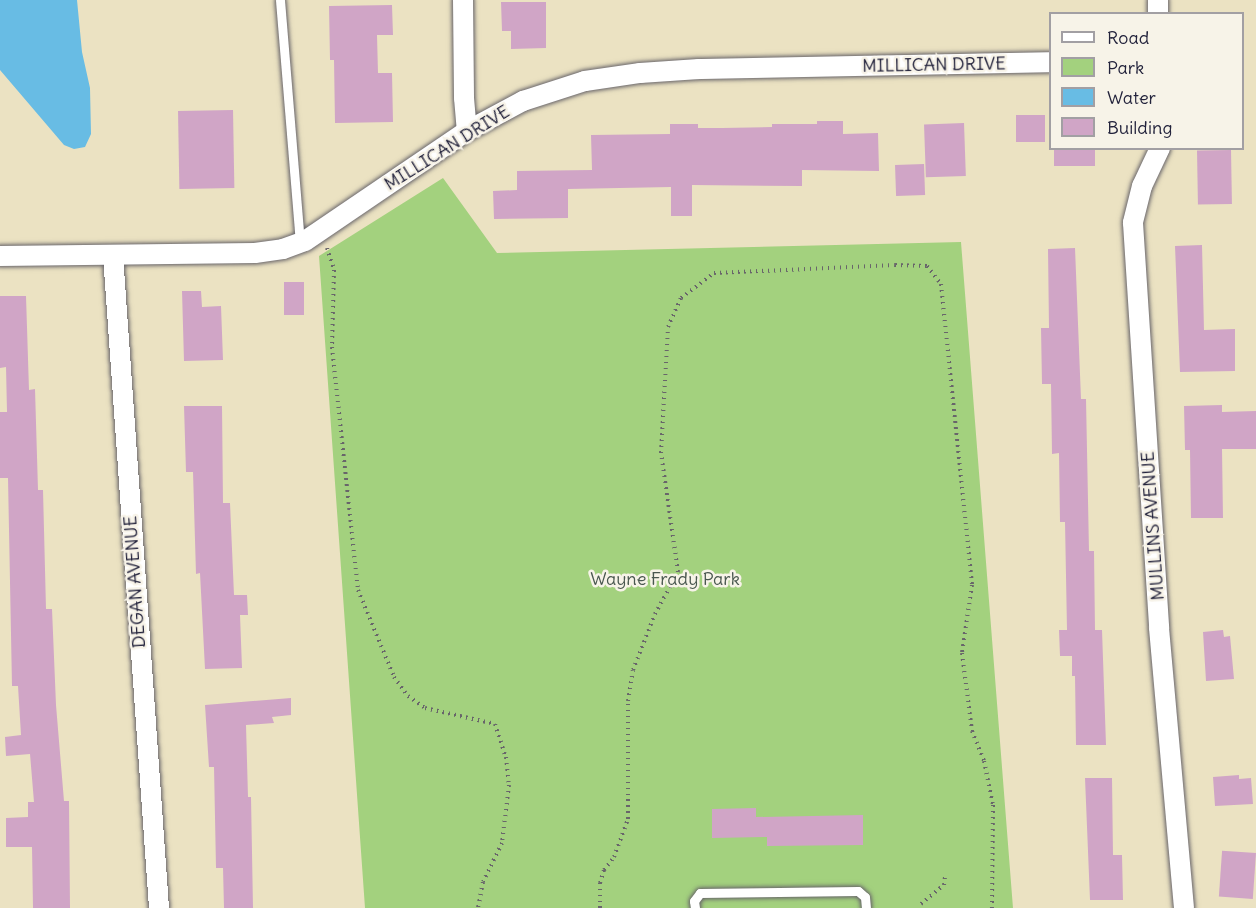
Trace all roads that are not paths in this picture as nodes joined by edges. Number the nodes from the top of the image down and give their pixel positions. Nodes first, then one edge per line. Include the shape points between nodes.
1 (280, 0) edge
2 (463, 0) edge
3 (1049, 63) edge
4 (467, 131) junction
5 (1159, 150) edge
6 (300, 243) junction
7 (113, 255) junction
8 (0, 256) edge
9 (159, 908) edge
10 (695, 908) edge
11 (866, 908) edge
12 (1184, 908) edge

1 - 6 lane
2 - 4 street
3 - 4 street, MILLICAN DRIVE via 640,73 585,81 523,101
4 - 6 street, MILLICAN DRIVE
5 - 12 street, MULLINS AVENUE via 1142,186 1133,223 1159,628
6 - 7 street, MILLICAN DRIVE via 255,253
7 - 8 street, MILLICAN DRIVE
7 - 9 street, DEGAN AVENUE
10 - 11 lane via 694,901 700,893 858,891 866,897

